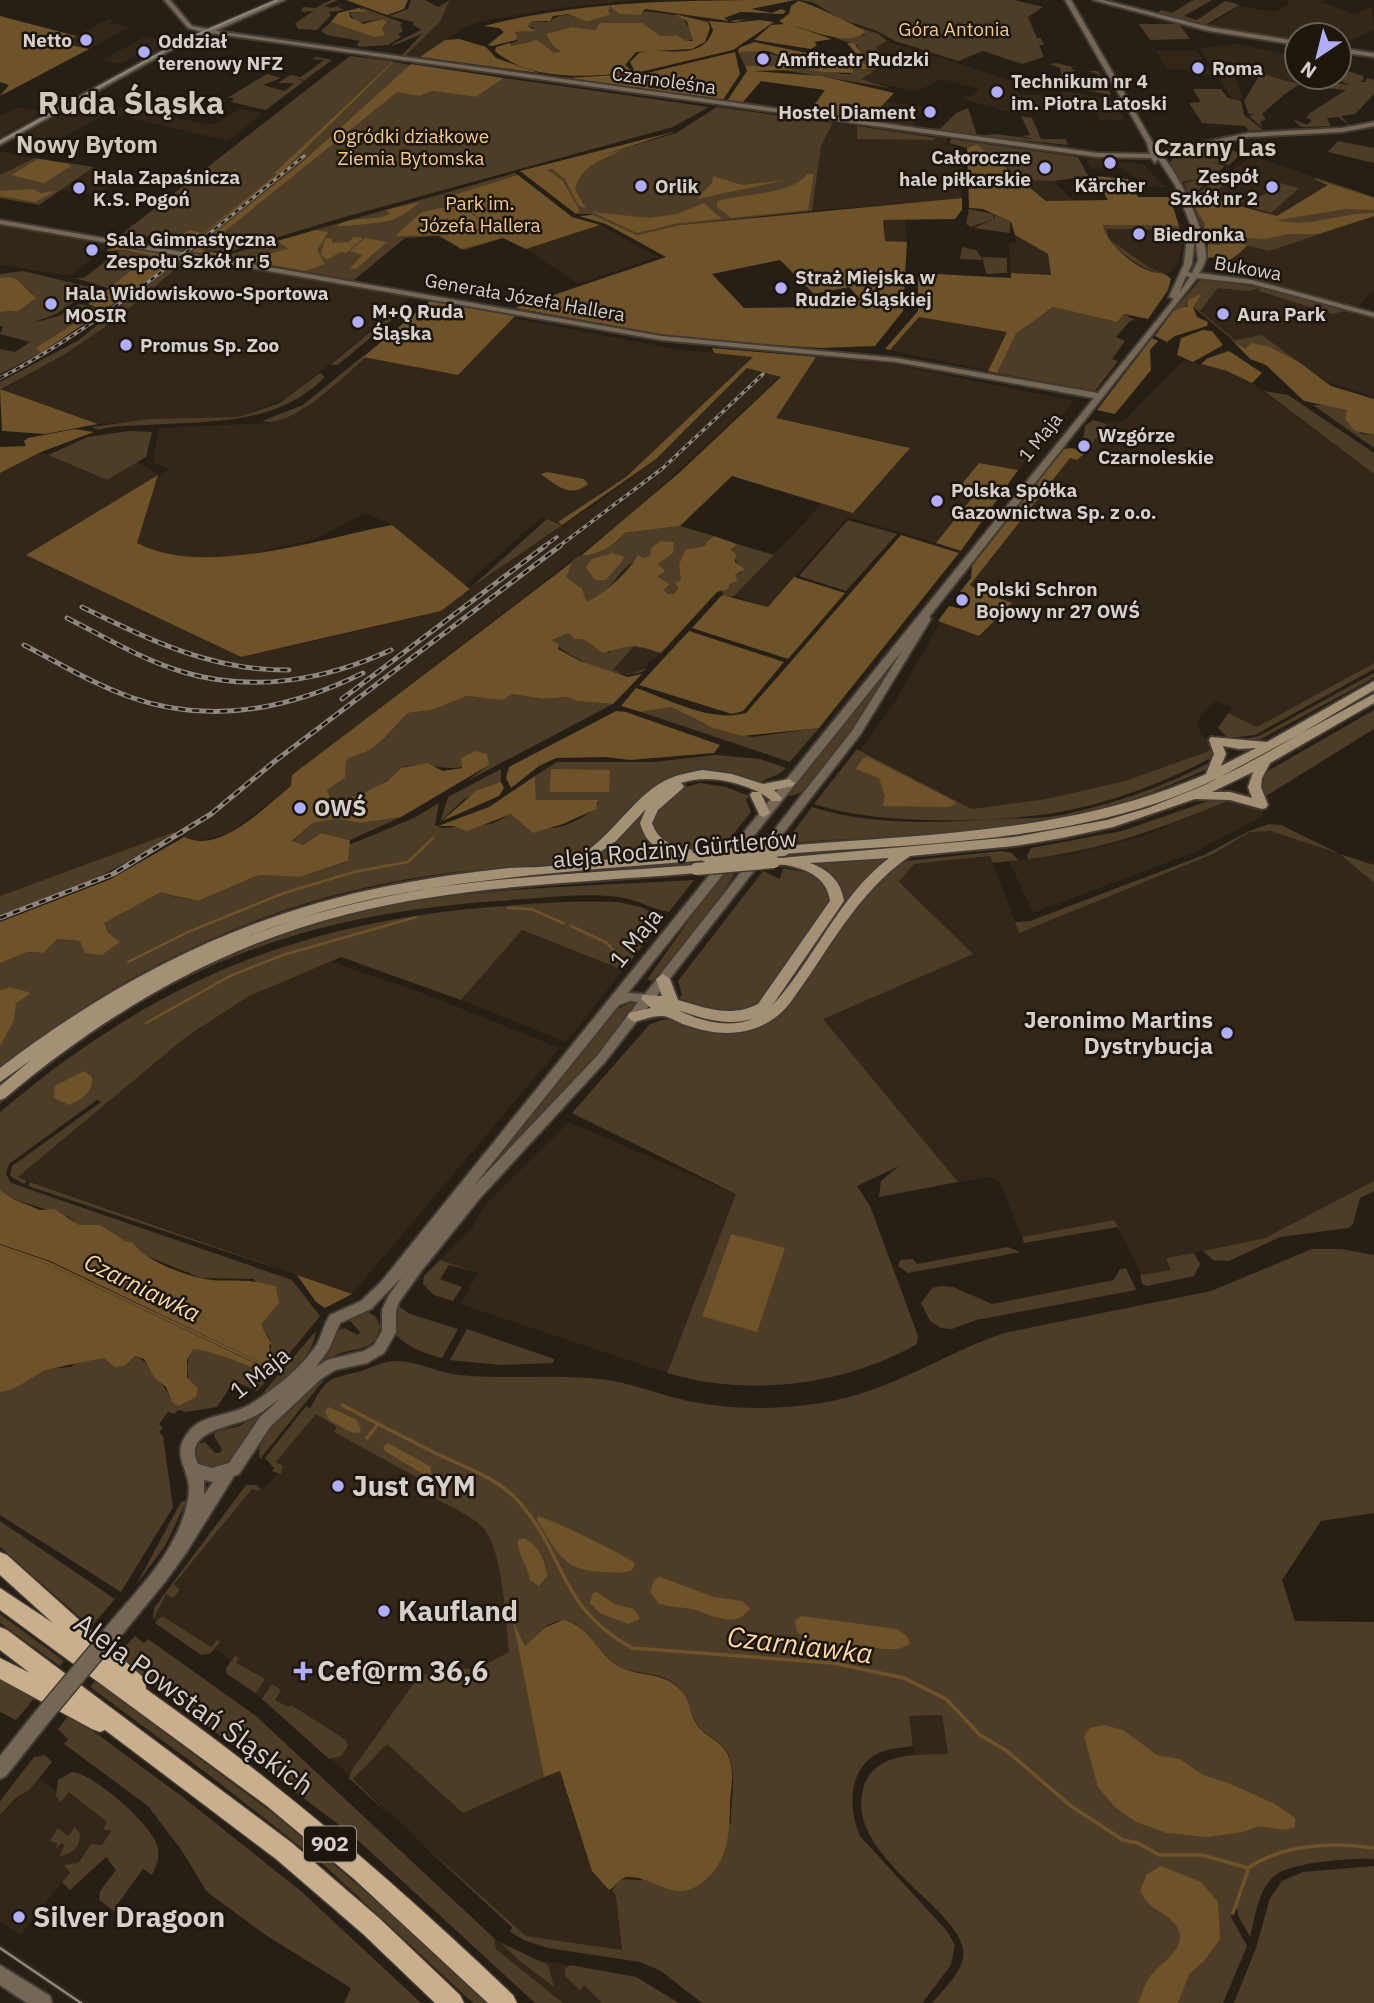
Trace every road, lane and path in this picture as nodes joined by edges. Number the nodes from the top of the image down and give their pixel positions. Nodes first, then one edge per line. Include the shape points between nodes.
1 (167, 0) edge
2 (282, 0) edge
3 (1068, 0) edge
4 (1096, 0) edge
5 (205, 32) junction
6 (1283, 41) edge
7 (1353, 52) edge
8 (1374, 55) edge
9 (1374, 124) edge
10 (1150, 143) junction
11 (0, 144) edge
12 (1155, 154) junction
13 (1122, 155) junction
14 (1136, 157) junction
15 (1156, 164) junction
16 (1190, 217) junction
17 (0, 222) edge
18 (1202, 260) junction
19 (1185, 272) junction
20 (1195, 277) junction
21 (1250, 279) junction
22 (1294, 292) junction
23 (1172, 304) junction
24 (1374, 314) edge
25 (1097, 399) junction
26 (940, 596) junction
27 (1374, 685) edge
28 (1374, 698) edge
29 (1271, 743) junction
30 (1266, 758) junction
31 (1212, 774) junction
32 (789, 783) junction
33 (759, 792) junction
34 (808, 793) junction
35 (1192, 797) junction
36 (776, 798) junction
37 (764, 813) junction
38 (787, 820) junction
39 (913, 849) junction
40 (706, 856) junction
41 (774, 862) junction
42 (551, 870) junction
43 (636, 975) junction
44 (663, 979) junction
45 (648, 999) junction
46 (614, 1002) junction
47 (667, 1005) junction
48 (634, 1017) junction
49 (0, 1076) edge
50 (0, 1094) edge
51 (366, 1305) junction
52 (390, 1318) junction
53 (192, 1469) junction
54 (229, 1471) junction
55 (180, 1548) junction
56 (0, 1562) edge
57 (0, 1598) edge
58 (0, 1637) edge
59 (0, 1668) edge
60 (196, 1739) junction
61 (151, 1749) junction
62 (0, 1770) edge
63 (0, 1974) edge
64 (43, 2003) edge
65 (452, 2003) edge
66 (505, 2003) edge

1 - 5 street via 188,26
2 - 5 street
3 - 10 street, 1 Maja
4 - 6 street via 1209,29
5 - 11 street
5 - 13 street, Czarnoleśna via 990,141
7 - 8 street
9 - 12 street via 1248,135
10 - 12 street, 1 Maja
10 - 13 street
12 - 13 street, Czarnoleśna
12 - 14 street, Czarnoleśna
12 - 15 street, 1 Maja
12 - 16 street, 1 Maja via 1179,184
13 - 14 street, Czarnoleśna
14 - 15 street
15 - 16 street, 1 Maja
16 - 18 street, 1 Maja via 1202,246
16 - 19 street, 1 Maja via 1192,246
17 - 25 street, Generała Józefa Hallera via 661,338 908,361
18 - 20 street, 1 Maja
18 - 21 street via 1213,269
19 - 20 street
19 - 23 street, 1 Maja
20 - 21 street, Bukowa
20 - 22 street, Bukowa
20 - 23 street, 1 Maja
21 - 22 street, Bukowa
22 - 24 street, Bukowa
23 - 25 street, 1 Maja
25 - 26 street, 1 Maja
26 - 32 street, 1 Maja
26 - 34 street, 1 Maja via 871,713
27 - 29 main road, aleja Rodziny Gürtlerów
28 - 30 main road, aleja Rodziny Gürtlerów
29 - 31 main road, aleja Rodziny Gürtlerów
29 - 31 main road via 1239,746 1215,740 1220,754
30 - 35 main road, aleja Rodziny Gürtlerów
30 - 35 main road via 1252,784 1262,805 1230,796
31 - 40 main road, aleja Rodziny Gürtlerów, bridge via 1153,800 1075,820 995,832
32 - 33 main road
32 - 36 street, 1 Maja
33 - 36 main road
33 - 37 main road
33 - 40 main road via 692,781 673,788 653,808 646,823 656,842 671,850
33 - 42 main road via 705,773 670,780 653,792 611,842 578,862
34 - 36 street
34 - 38 street, 1 Maja
35 - 39 main road, aleja Rodziny Gürtlerów via 1132,818 1057,834
36 - 37 street, 1 Maja
36 - 38 street via 785,804
37 - 43 street, 1 Maja
38 - 44 street, 1 Maja
39 - 41 main road, aleja Rodziny Gürtlerów
39 - 47 main road via 875,874 785,1000 763,1020 739,1028 717,1028
40 - 42 main road, aleja Rodziny Gürtlerów
41 - 47 main road via 800,865 827,876 838,901 771,1000 755,1013 726,1019
41 - 50 main road, aleja Rodziny Gürtlerów, bridge via 440,892 309,920 219,953 157,983 51,1051
42 - 49 main road, aleja Rodziny Gürtlerów via 388,890 255,927 119,990 41,1042
43 - 45 street via 638,987
43 - 46 street, 1 Maja
44 - 45 street, 1 Maja
44 - 47 main road
45 - 46 street via 630,997
45 - 47 main road
45 - 48 street, 1 Maja
46 - 51 street, 1 Maja via 416,1250
47 - 48 main road
48 - 52 street, 1 Maja via 586,1078 476,1193 417,1265 394,1299
51 - 52 street
51 - 53 street, 1 Maja via 335,1319 317,1355 253,1410 238,1419 210,1424 195,1434 186,1451
52 - 54 street, 1 Maja via 389,1332 379,1349 367,1357 332,1364 316,1375 265,1422 243,1458
53 - 54 street via 212,1475
53 - 55 street, 1 Maja via 197,1489
54 - 55 street, 1 Maja
55 - 62 street, 1 Maja, bridge
56 - 60 main road
57 - 60 main road, Aleja Powstań Śląskich / 902
58 - 61 main road, 902
59 - 61 main road
60 - 66 main road, Aleja Powstań Śląskich / 902 via 311,1827
61 - 65 main road, 902 via 284,1851
63 - 64 street

